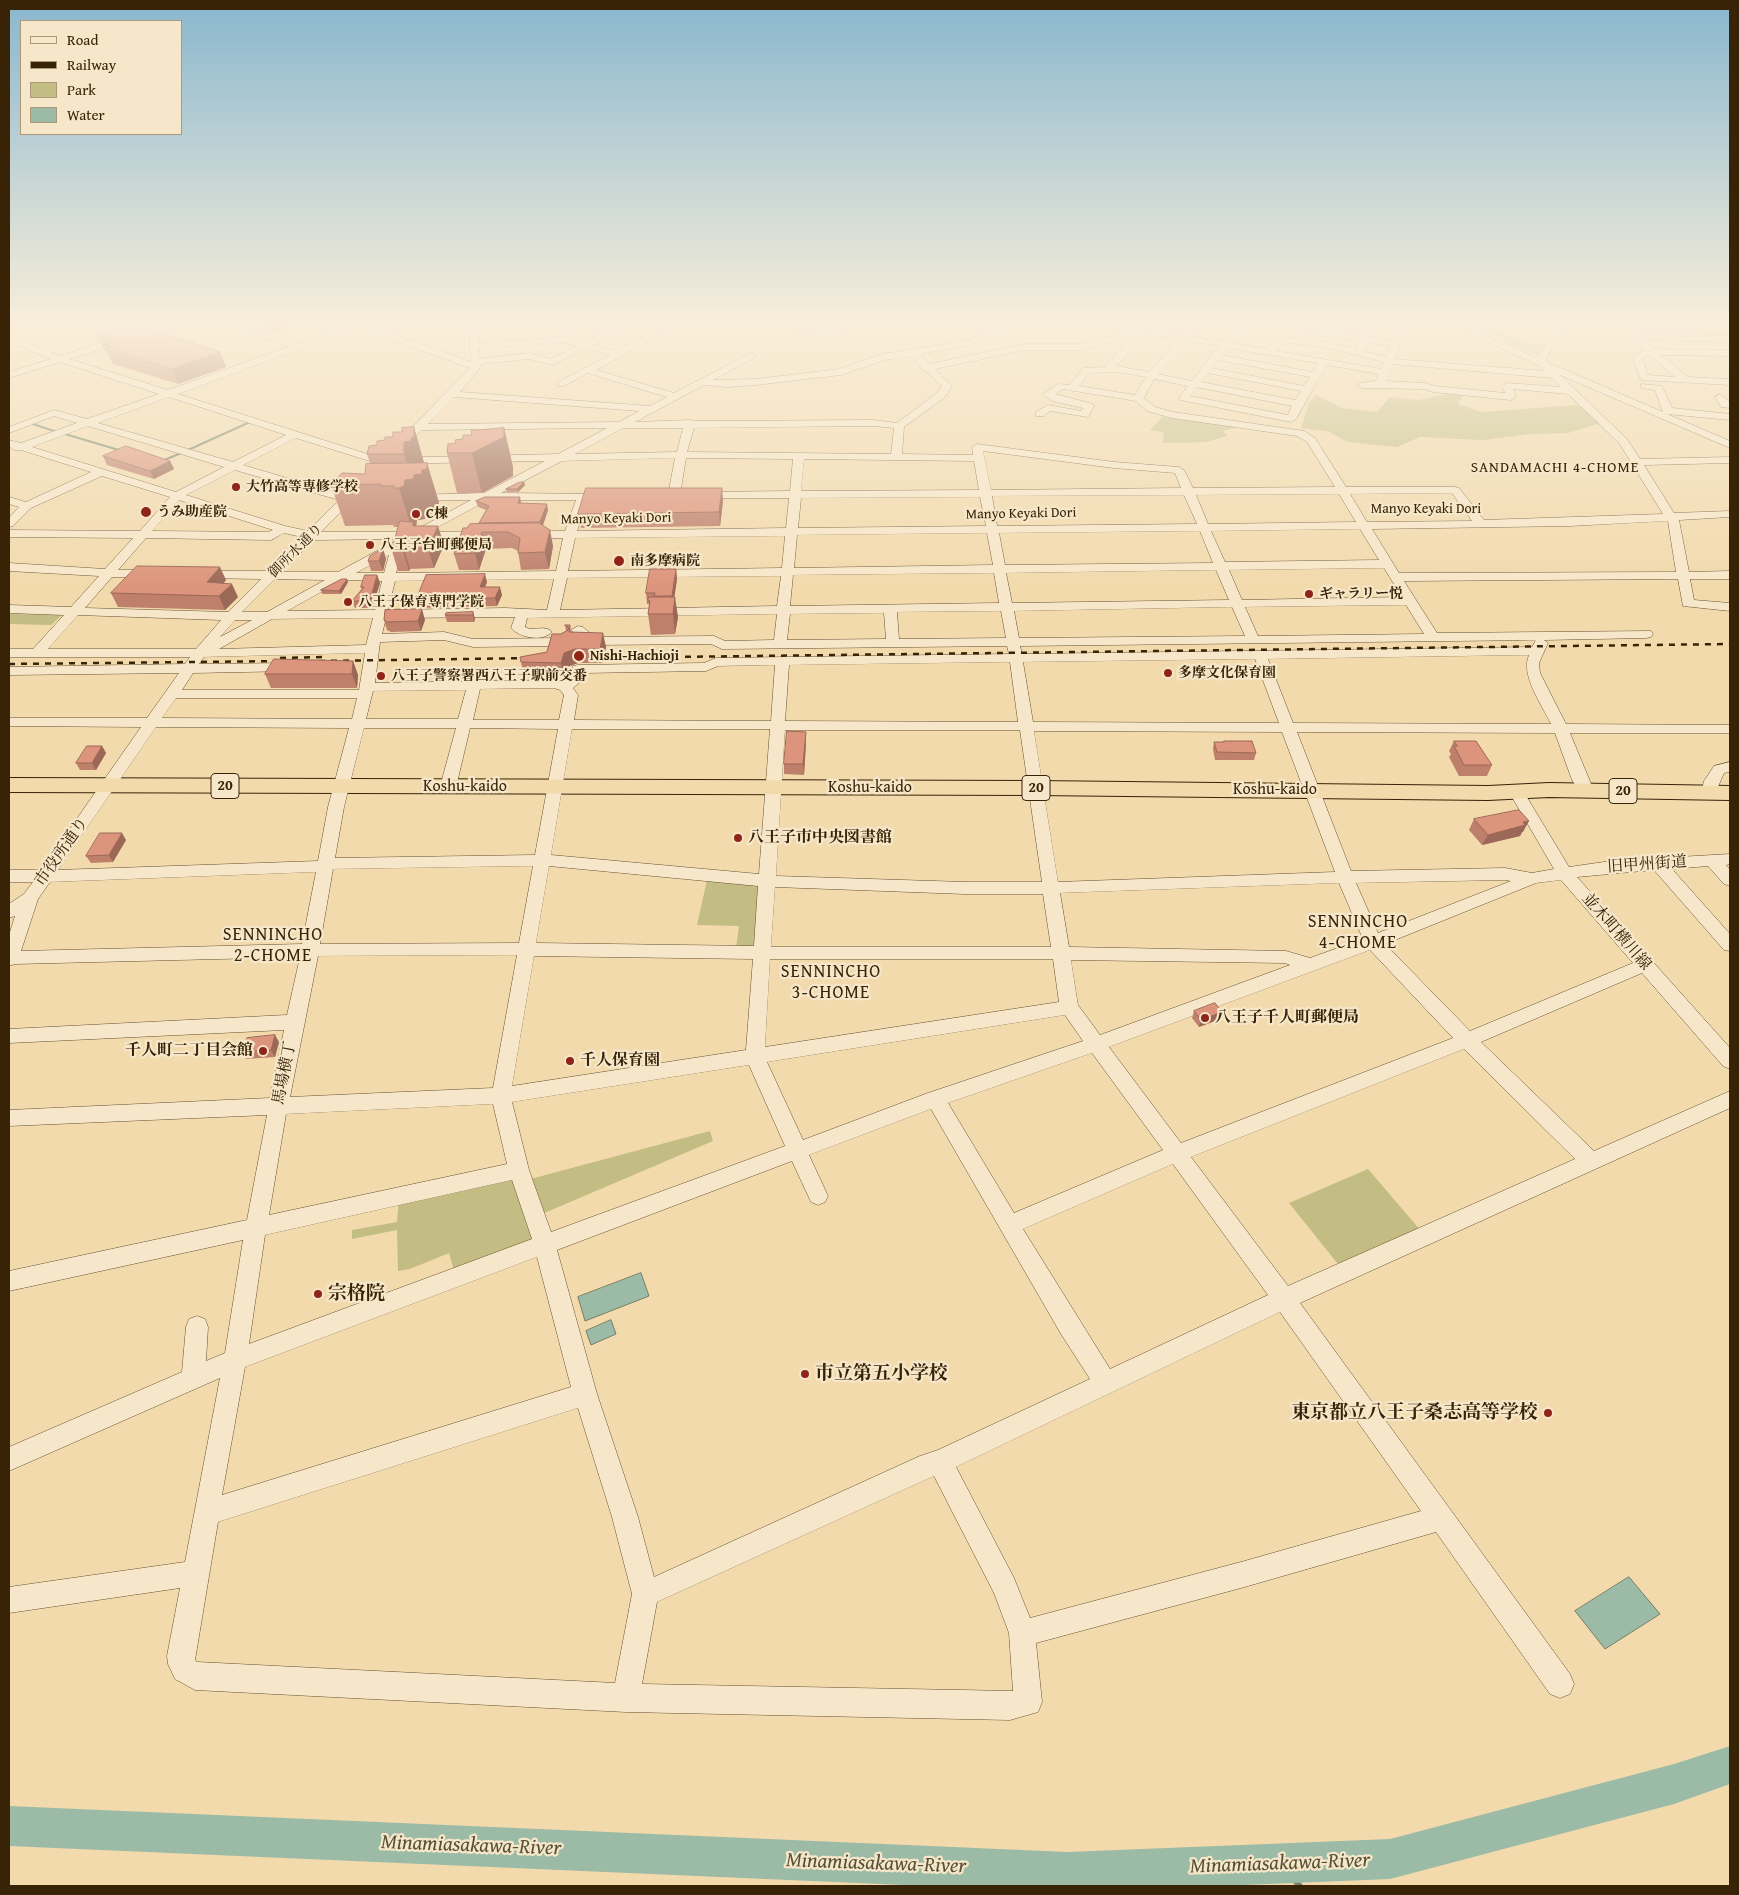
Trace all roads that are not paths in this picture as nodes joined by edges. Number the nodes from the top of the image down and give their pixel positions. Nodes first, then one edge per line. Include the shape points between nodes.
1 (114, 412) edge
2 (229, 412) edge
3 (434, 412) edge
4 (645, 412) edge
5 (917, 412) edge
6 (1058, 412) edge
7 (1085, 412) edge
8 (1163, 412) edge
9 (1258, 412) edge
10 (1294, 412) edge
11 (1601, 412) edge
12 (1663, 412) edge
13 (1668, 412) edge
14 (1730, 417) edge
15 (88, 422) junction
16 (690, 423) junction
17 (623, 424) junction
18 (898, 426) junction
19 (419, 427) junction
20 (9, 430) edge
21 (296, 434) junction
22 (9, 443) edge
23 (1730, 443) edge
24 (21, 447) junction
25 (9, 453) edge
26 (681, 455) junction
27 (799, 457) junction
28 (896, 457) junction
29 (560, 458) junction
30 (979, 458) junction
31 (1730, 460) edge
32 (385, 461) junction
33 (1635, 462) junction
34 (234, 466) junction
35 (375, 471) edge
36 (101, 472) junction
37 (361, 485) edge
38 (1343, 490) junction
39 (1188, 491) junction
40 (985, 493) junction
41 (795, 494) junction
42 (178, 495) junction
43 (583, 496) junction
44 (619, 496) edge
45 (406, 497) edge
46 (485, 497) junction
47 (368, 498) edge
48 (347, 499) junction
49 (9, 500) edge
50 (27, 506) junction
51 (1725, 514) edge
52 (1672, 517) junction
53 (9, 524) edge
54 (1481, 524) junction
55 (1730, 524) edge
56 (1362, 525) junction
57 (1204, 528) junction
58 (282, 529) junction
59 (992, 529) junction
60 (792, 531) junction
61 (9, 533) edge
62 (142, 535) junction
63 (494, 535) edge
64 (514, 535) edge
65 (570, 535) junction
66 (313, 536) junction
67 (403, 539) junction
68 (1386, 564) junction
69 (1220, 566) junction
70 (9, 567) edge
71 (999, 568) junction
72 (788, 571) junction
73 (108, 574) junction
74 (167, 574) edge
75 (187, 574) edge
76 (563, 574) junction
77 (1683, 574) junction
78 (272, 575) junction
79 (1730, 575) edge
80 (340, 576) junction
81 (390, 577) junction
82 (1395, 577) junction
83 (1409, 600) junction
84 (1237, 603) junction
85 (1006, 607) junction
86 (1730, 607) edge
87 (9, 609) edge
88 (890, 609) junction
89 (784, 610) junction
90 (74, 611) junction
91 (381, 613) junction
92 (522, 614) junction
93 (553, 614) junction
94 (587, 614) junction
95 (272, 615) junction
96 (231, 616) junction
97 (578, 630) junction
98 (1646, 634) dead end
99 (1546, 636) junction
100 (1433, 638) junction
101 (1252, 640) junction
102 (562, 642) edge
103 (893, 643) junction
104 (1013, 643) junction
105 (780, 644) junction
106 (1536, 651) junction
107 (37, 653) junction
108 (200, 653) junction
109 (9, 654) edge
110 (1260, 655) junction
111 (368, 657) junction
112 (1016, 658) junction
113 (782, 661) junction
114 (308, 668) edge
115 (190, 669) junction
116 (14, 671) edge
117 (554, 674) edge
118 (9, 683) edge
119 (570, 683) junction
120 (474, 686) junction
121 (366, 691) junction
122 (173, 694) junction
123 (9, 722) edge
124 (152, 724) junction
125 (358, 724) junction
126 (463, 724) junction
127 (566, 725) junction
128 (777, 726) junction
129 (1026, 727) junction
130 (1288, 728) junction
131 (1561, 728) junction
132 (1730, 729) edge
133 (1730, 767) edge
134 (9, 785) edge
135 (108, 785) junction
136 (342, 787) junction
137 (448, 787) junction
138 (555, 787) junction
139 (1036, 788) junction
140 (772, 789) junction
141 (1313, 790) junction
142 (1586, 791) junction
143 (1517, 792) junction
144 (1720, 793) edge
145 (1730, 859) edge
146 (542, 860) junction
147 (1712, 860) junction
148 (326, 865) junction
149 (1659, 865) junction
150 (1564, 873) junction
151 (46, 875) junction
152 (9, 876) edge
153 (1345, 877) junction
154 (1532, 878) junction
155 (1730, 880) edge
156 (768, 881) junction
157 (1051, 888) junction
158 (30, 898) junction
159 (9, 912) edge
160 (1373, 942) junction
161 (1730, 944) edge
162 (526, 949) junction
163 (310, 950) junction
164 (760, 953) junction
165 (1062, 953) junction
166 (9, 959) edge
167 (1309, 965) junction
168 (1645, 965) junction
169 (1069, 1007) junction
170 (294, 1022) junction
171 (9, 1036) edge
172 (1467, 1040) junction
173 (1095, 1044) junction
174 (754, 1056) junction
175 (1730, 1061) edge
176 (501, 1096) junction
177 (935, 1099) junction
178 (1730, 1099) edge
179 (278, 1106) junction
180 (9, 1118) edge
181 (796, 1151) junction
182 (1176, 1154) junction
183 (1591, 1161) junction
184 (519, 1170) junction
185 (818, 1196) dead end
186 (1010, 1225) junction
187 (256, 1226) junction
188 (545, 1245) junction
189 (9, 1281) edge
190 (1284, 1299) junction
191 (197, 1327) dead end
192 (235, 1360) junction
193 (193, 1379) junction
194 (1106, 1384) junction
195 (585, 1394) junction
196 (9, 1459) edge
197 (940, 1462) junction
198 (206, 1514) junction
199 (1441, 1518) junction
200 (196, 1573) junction
201 (645, 1594) junction
202 (9, 1600) edge
203 (1022, 1633) junction
204 (1560, 1684) dead end
205 (626, 1698) junction

1 - 15 street
2 - 21 street
3 - 19 street
4 - 17 street
5 - 18 street
6 - 7 street via 1084,415
8 - 38 street via 1306,436
9 - 10 street via 1291,419
11 - 33 street
12 - 23 street
13 - 14 street
15 - 20 street via 54,413
15 - 24 street
15 - 34 street
16 - 17 street
16 - 18 street via 873,423
16 - 26 street
17 - 19 street
17 - 29 street
18 - 28 street
19 - 32 street
21 - 32 street
21 - 34 street
22 - 24 street
24 - 25 street
24 - 36 street
26 - 27 street
26 - 29 street
26 - 41 street via 669,495
27 - 28 street
27 - 41 street
28 - 30 street
29 - 32 street
29 - 46 street
30 - 39 street via 977,447 1114,466 1178,470
30 - 40 street
31 - 33 street
32 - 35 street
33 - 52 street
34 - 42 street
34 - 48 street
36 - 42 street
36 - 50 street
37 - 48 street, 御所水通り
38 - 39 street
38 - 54 street via 1455,490
38 - 56 street
39 - 40 street
39 - 57 street
40 - 41 street
40 - 59 street
41 - 60 street
42 - 58 street
42 - 62 street
43 - 44 street
43 - 46 street
43 - 65 street
45 - 46 street
46 - 67 street
47 - 48 street
48 - 66 street, 御所水通り
49 - 50 street
50 - 53 street
51 - 52 street, Manyo Keyaki Dori
51 - 55 street
52 - 54 street, Manyo Keyaki Dori
52 - 77 street
54 - 56 street, Manyo Keyaki Dori
56 - 57 street, Manyo Keyaki Dori
56 - 68 street
57 - 59 street, Manyo Keyaki Dori
57 - 69 street
58 - 62 street via 272,536
58 - 66 street
59 - 60 street, Manyo Keyaki Dori
59 - 71 street
60 - 65 street, Manyo Keyaki Dori
60 - 72 street
61 - 62 street
62 - 73 street
63 - 67 street
64 - 65 street, Manyo Keyaki Dori
65 - 76 street
66 - 67 street
66 - 78 street, 御所水通り
67 - 80 street
67 - 81 street, 馬場横丁
68 - 69 street
68 - 82 street
69 - 71 street
69 - 84 street
70 - 73 street
71 - 72 street
71 - 85 street
72 - 76 street
72 - 89 street
73 - 74 street
73 - 90 street
75 - 78 street
76 - 81 street
76 - 93 street
77 - 79 street
77 - 82 street
77 - 86 street via 1688,603
78 - 80 street
78 - 96 street, 御所水通り
80 - 81 street
80 - 95 street
81 - 91 street, 馬場横丁
82 - 83 street
83 - 84 street
83 - 100 street
84 - 85 street
84 - 101 street
85 - 88 street
85 - 104 street
87 - 90 street
88 - 89 street
88 - 103 street
89 - 94 street
89 - 105 street
90 - 96 street
90 - 107 street
91 - 92 street
91 - 95 street
91 - 111 street, 馬場横丁
92 - 93 street
92 - 97 street via 518,628 526,632
93 - 94 street
94 - 97 street via 583,627
95 - 96 street
95 - 108 street
96 - 108 street, 御所水通り
97 - 105 street via 592,641 714,640 722,645
98 - 99 street
99 - 100 street
99 - 106 street
100 - 101 street
101 - 104 street
102 - 111 street via 473,643 444,636
103 - 104 street
103 - 105 street
104 - 112 street
106 - 110 street
106 - 131 street via 1533,673
107 - 108 street
107 - 109 street
108 - 111 street
108 - 115 street, 御所水通り
110 - 112 street
110 - 130 street
111 - 121 street, 馬場横丁
112 - 113 street
112 - 129 street
113 - 119 street via 716,662 706,667 578,669
113 - 128 street
114 - 115 street
115 - 116 street
115 - 122 street, 御所水通り
116 - 118 street
117 - 119 street via 517,676
119 - 120 street
119 - 127 street
120 - 121 street
120 - 126 street
121 - 122 street
121 - 125 street, 馬場横丁
122 - 124 street, 御所水通り
123 - 124 street
124 - 125 street
124 - 135 street, 御所水通り
125 - 126 street
125 - 136 street, 馬場横丁
126 - 127 street
126 - 137 street
127 - 128 street
127 - 138 street
128 - 129 street
128 - 140 street
129 - 130 street
129 - 139 street
130 - 131 street
130 - 141 street
131 - 132 street
131 - 142 street
133 - 144 street via 1719,769 1712,781
134 - 135 highway, Koshu-kaido / 20
135 - 136 highway, Koshu-kaido / 20
135 - 151 street, 市役所通り
136 - 137 highway, Koshu-kaido / 20
136 - 148 street, 馬場横丁
137 - 138 highway, Koshu-kaido / 20
138 - 140 highway, Koshu-kaido / 20
138 - 146 street
139 - 140 highway, Koshu-kaido / 20
139 - 141 highway, Koshu-kaido / 20
139 - 157 street
140 - 156 street
141 - 143 highway, Koshu-kaido / 20
141 - 153 street
142 - 143 highway, Koshu-kaido / 20
142 - 144 highway, Koshu-kaido / 20
143 - 150 street, 並木町横川線
145 - 147 street, 旧甲州街道
146 - 148 street
146 - 156 street
146 - 162 street
147 - 149 street, 旧甲州街道
147 - 155 street
148 - 151 street
148 - 163 street, 馬場横丁
149 - 150 street, 旧甲州街道
149 - 161 street
150 - 154 street, 旧甲州街道
150 - 168 street, 並木町横川線
151 - 152 street
151 - 158 street, 市役所通り
153 - 154 street via 1505,874
153 - 157 street
153 - 160 street
154 - 160 street
156 - 157 street
156 - 164 street
157 - 165 street
158 - 159 street, 市役所通り
158 - 166 street
160 - 167 street
160 - 172 street
162 - 163 street
162 - 164 street
162 - 176 street
163 - 166 street
163 - 170 street, 馬場横丁
164 - 165 street
164 - 174 street
165 - 167 street via 1286,957
165 - 169 street
167 - 173 street
168 - 172 street
168 - 175 street, 並木町横川線
169 - 173 street
169 - 174 street
170 - 171 street
170 - 179 street, 馬場横丁
172 - 182 street
172 - 183 street
173 - 177 street
173 - 182 street
174 - 176 street
174 - 181 street
176 - 179 street
176 - 184 street
177 - 181 street
177 - 186 street
178 - 183 street
179 - 180 street
179 - 187 street, 馬場横丁
181 - 185 street
181 - 188 street
182 - 186 street
182 - 190 street
183 - 190 street
184 - 187 street
184 - 188 street
186 - 194 street
187 - 189 street
187 - 192 street, 馬場横丁
188 - 192 street
188 - 195 street
190 - 194 street
190 - 199 street
191 - 193 street
192 - 193 street
192 - 198 street, 馬場横丁
193 - 196 street
194 - 197 street
195 - 198 street
195 - 201 street via 625,1516
197 - 201 street via 929,1464
197 - 203 street via 1005,1587
198 - 200 street, 馬場横丁
199 - 203 street
199 - 204 street
200 - 202 street
200 - 205 street, 馬場横丁 via 180,1662 184,1670 195,1676
201 - 205 street
203 - 205 street via 1028,1702 1010,1706

